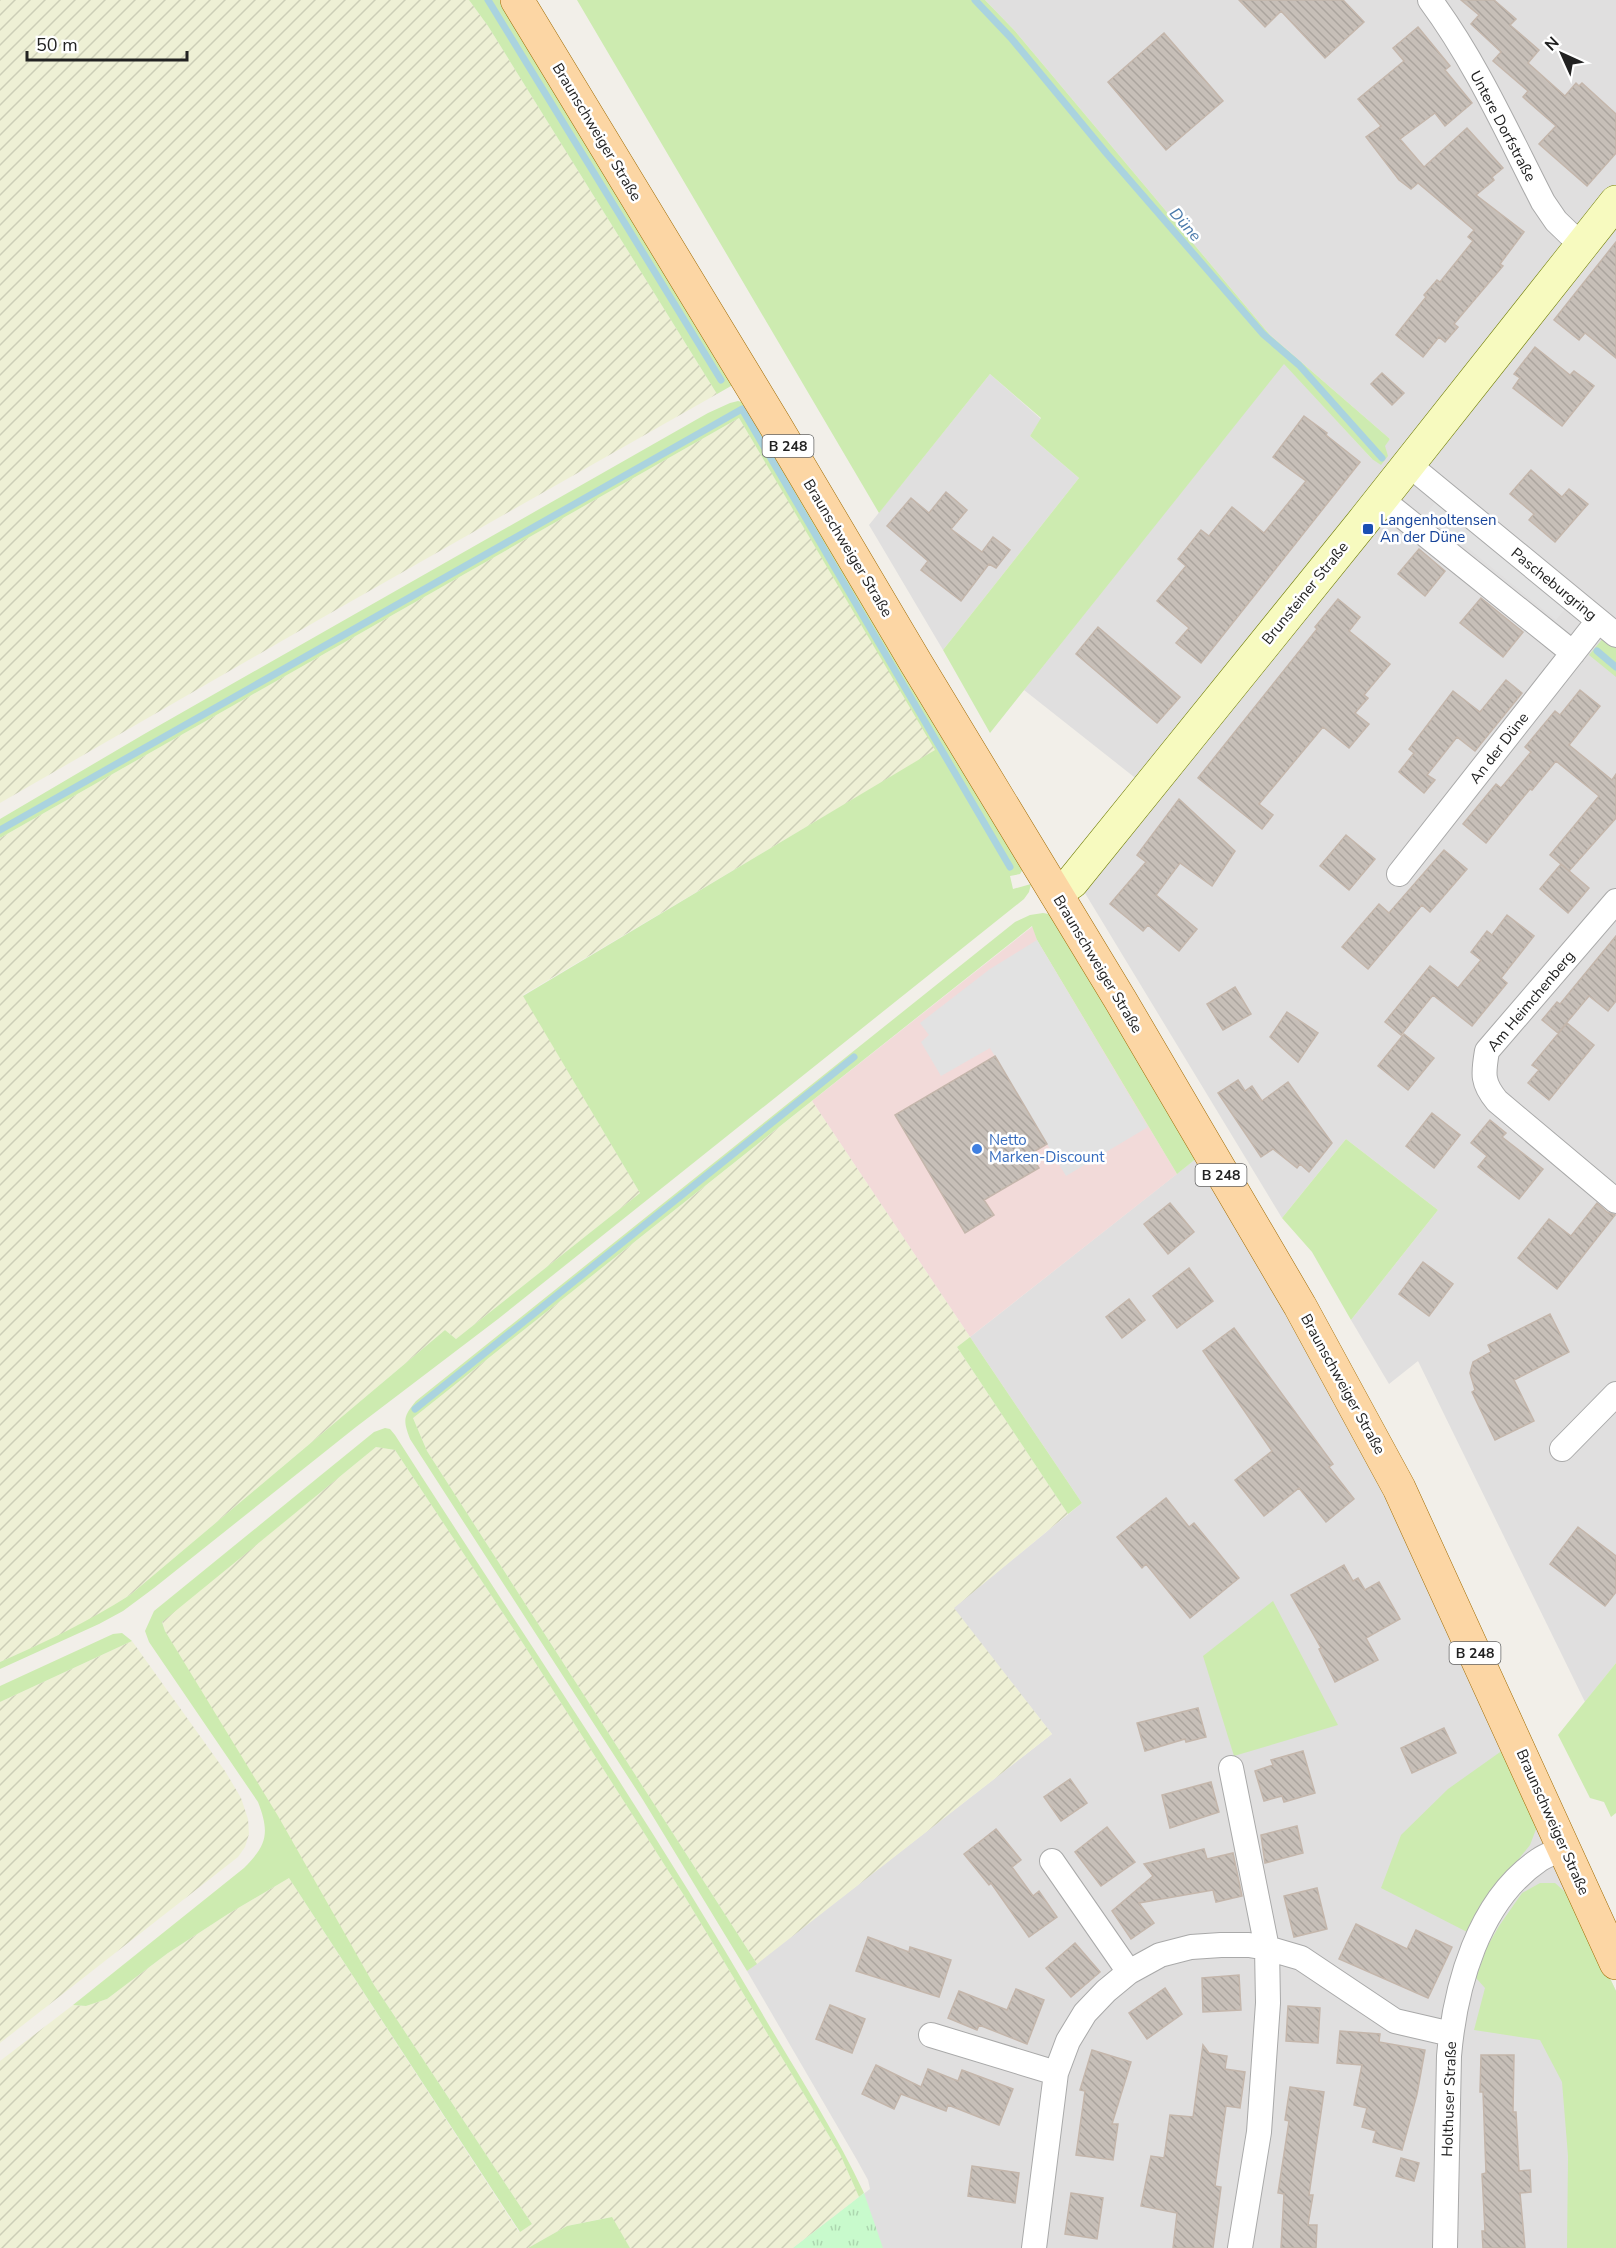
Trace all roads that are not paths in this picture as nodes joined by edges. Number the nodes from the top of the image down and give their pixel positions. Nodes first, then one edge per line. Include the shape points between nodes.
1 (517, 0) edge
2 (1430, 0) edge
3 (1616, 202) edge
4 (1582, 246) junction
5 (1408, 464) junction
6 (1381, 499) junction
7 (1607, 628) edge
8 (1573, 653) junction
9 (1399, 874) dead end
10 (1056, 893) junction
11 (1616, 901) edge
12 (1616, 1201) edge
13 (1616, 1394) edge
14 (1562, 1449) dead end
15 (1231, 1768) dead end
16 (1564, 1848) junction
17 (1052, 1861) dead end
18 (1267, 1948) junction
19 (1616, 1963) edge
20 (1129, 1972) junction
21 (1451, 2034) junction
22 (931, 2035) dead end
23 (1056, 2073) junction
24 (1034, 2248) edge
25 (1240, 2248) edge
26 (1445, 2248) edge

1 - 10 main road, Braunschweiger Straße / B 248
2 - 4 street, Untere Dorfstraße via 1477,75 1544,202 1561,228
3 - 4 street, Brunsteiner Straße
4 - 5 street, Brunsteiner Straße
5 - 6 street, Brunsteiner Straße
5 - 7 street, Pascheburgring
6 - 8 street
6 - 10 street, Brunsteiner Straße via 1072,882
7 - 8 street, An der Düne
8 - 9 street, An der Düne
10 - 16 main road, Braunschweiger Straße / B 248 via 1300,1306 1384,1459
11 - 12 street, Am Heimchenberg via 1487,1051 1484,1078 1497,1101
13 - 14 street
15 - 18 street
16 - 19 main road, Braunschweiger Straße / B 248
16 - 21 street, Holthuser Straße via 1540,1859 1502,1896 1482,1929 1467,1967
17 - 20 street
18 - 20 street via 1191,1947 1160,1955
18 - 21 street via 1301,1958 1395,2022
18 - 25 street via 1268,2003 1259,2132
20 - 23 street via 1085,2013 1068,2041
21 - 26 street, Holthuser Straße
22 - 23 street
23 - 24 street

